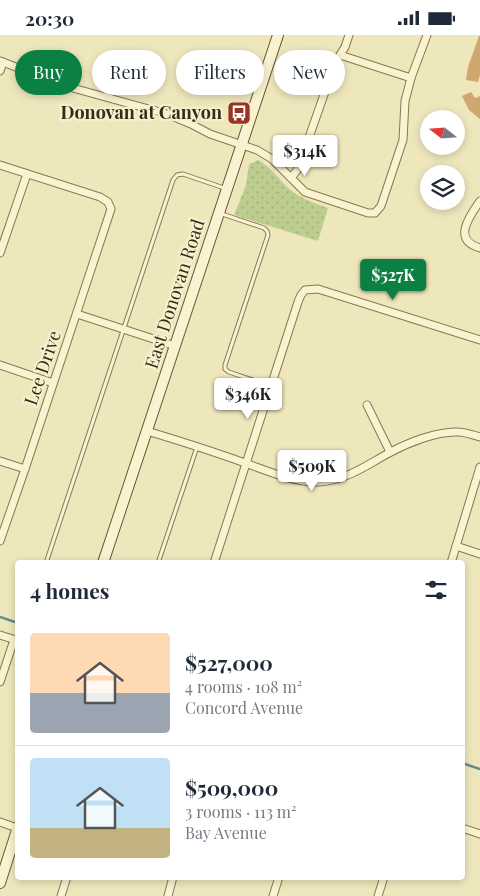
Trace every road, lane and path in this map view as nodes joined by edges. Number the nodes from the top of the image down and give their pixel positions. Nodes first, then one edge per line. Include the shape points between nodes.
1 (278, 35) edge
2 (349, 35) edge
3 (427, 35) edge
4 (343, 50) edge
5 (345, 57) edge
6 (2, 61) edge
7 (0, 71) edge
8 (412, 78) junction
9 (324, 95) edge
10 (242, 145) junction
11 (0, 165) edge
12 (27, 173) junction
13 (291, 178) junction
14 (227, 189) junction
15 (480, 201) edge
16 (219, 213) junction
17 (480, 248) edge
18 (0, 253) edge
19 (77, 314) junction
20 (123, 329) junction
21 (480, 340) edge
22 (175, 346) junction
23 (0, 365) edge
24 (53, 383) junction
25 (270, 386) junction
26 (367, 405) dead end
27 (147, 431) junction
28 (480, 437) edge
29 (197, 447) junction
30 (390, 452) junction
31 (0, 461) edge
32 (245, 463) junction
33 (480, 467) edge
34 (25, 469) junction
35 (0, 541) edge
36 (456, 546) junction
37 (480, 554) edge
38 (47, 560) edge
39 (104, 560) edge
40 (159, 560) edge
41 (215, 560) edge
42 (452, 560) edge
43 (0, 635) edge
44 (15, 640) edge
45 (15, 643) edge
46 (0, 682) edge
47 (0, 822) edge
48 (15, 826) edge
49 (465, 829) edge
50 (15, 833) edge
51 (480, 834) edge
52 (0, 880) edge
53 (66, 880) edge
54 (172, 880) edge
55 (278, 880) edge
56 (383, 880) edge
57 (61, 896) edge
58 (168, 896) edge
59 (273, 896) edge
60 (378, 896) edge

1 - 10 street, East Donovan Road
2 - 4 street
3 - 8 street
5 - 8 street
6 - 7 street
6 - 10 street via 69,87 167,114
8 - 13 street via 405,101 403,140 381,206 375,213 306,192
9 - 13 street via 298,169
10 - 13 street via 272,159
10 - 14 street, East Donovan Road
11 - 12 street
12 - 18 street
12 - 19 street, Lee Drive via 100,197 111,209
14 - 16 street, East Donovan Road
14 - 20 lane via 183,175 177,175 173,180
15 - 17 street via 465,226 464,237
16 - 22 street, East Donovan Road
16 - 25 lane via 267,231 225,369
19 - 20 street
19 - 24 street, Lee Drive
20 - 22 street
20 - 38 lane
21 - 25 street via 318,289 305,291 298,302
22 - 27 street, East Donovan Road
23 - 24 street
24 - 34 street, Lee Drive
25 - 32 street
26 - 30 street
27 - 29 street
27 - 39 street, East Donovan Road
28 - 30 street via 459,431 442,433
29 - 32 street
29 - 40 lane
30 - 32 street via 350,475 318,482 302,481
31 - 34 street
32 - 41 street
33 - 36 street
34 - 35 street, Lee Drive
36 - 37 street
36 - 42 street
43 - 44 street
45 - 46 street
47 - 48 street
49 - 51 street
50 - 52 street
53 - 57 street
54 - 58 street
55 - 59 street
56 - 60 street

